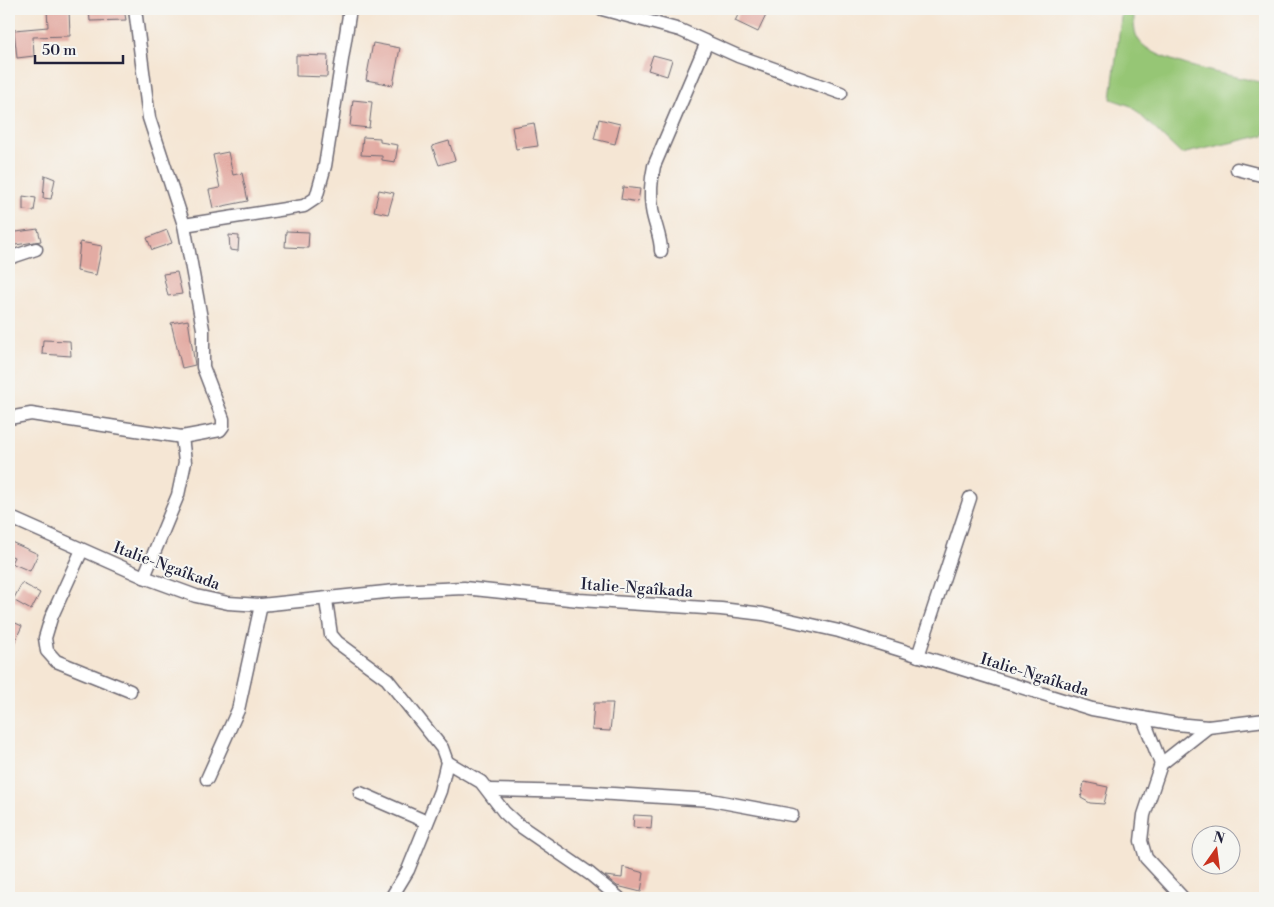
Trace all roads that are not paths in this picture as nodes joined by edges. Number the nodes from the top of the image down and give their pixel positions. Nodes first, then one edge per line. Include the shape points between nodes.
1 (135, 9) edge
2 (350, 9) edge
3 (602, 9) edge
4 (707, 42) junction
5 (841, 94) dead end
6 (1237, 169) dead end
7 (1265, 176) edge
8 (184, 225) junction
9 (36, 249) dead end
10 (661, 251) dead end
11 (9, 258) edge
12 (9, 418) edge
13 (182, 437) junction
14 (970, 498) dead end
15 (9, 517) edge
16 (82, 550) junction
17 (144, 577) junction
18 (326, 600) junction
19 (261, 605) junction
20 (918, 656) junction
21 (130, 691) dead end
22 (1142, 718) junction
23 (1265, 720) edge
24 (1208, 727) junction
25 (447, 762) junction
26 (1161, 764) junction
27 (207, 779) dead end
28 (489, 790) junction
29 (360, 794) dead end
30 (792, 815) dead end
31 (427, 822) junction
32 (391, 898) edge
33 (619, 898) edge
34 (1184, 898) edge

1 - 8 street via 149,118
2 - 8 street via 325,166 316,198 304,206
3 - 4 street via 680,30
4 - 5 street
4 - 10 street via 654,166 652,210
6 - 7 street
8 - 13 street via 203,329 203,366 223,426 220,430
9 - 11 street
12 - 13 street via 31,414
13 - 17 street via 185,462 178,495
14 - 20 street
15 - 16 street, Italie-Ngaîkada
16 - 17 street, Italie-Ngaîkada
16 - 21 street via 45,638 47,651 56,661
17 - 19 street, Italie-Ngaîkada via 196,596 228,603
18 - 19 street, Italie-Ngaîkada
18 - 20 street, Italie-Ngaîkada via 395,591 464,588 579,600 721,609 839,630
18 - 25 street via 331,635 387,679 442,748
19 - 27 street via 238,710
20 - 22 street, Italie-Ngaîkada via 1092,709
22 - 24 street, Italie-Ngaîkada
22 - 26 street
23 - 24 street, Italie-Ngaîkada
24 - 26 street
25 - 28 street
25 - 31 street via 440,791
26 - 34 street via 1144,815 1141,841 1146,858
28 - 30 street via 711,800
28 - 33 street via 516,823
29 - 31 street
31 - 32 street via 408,870

